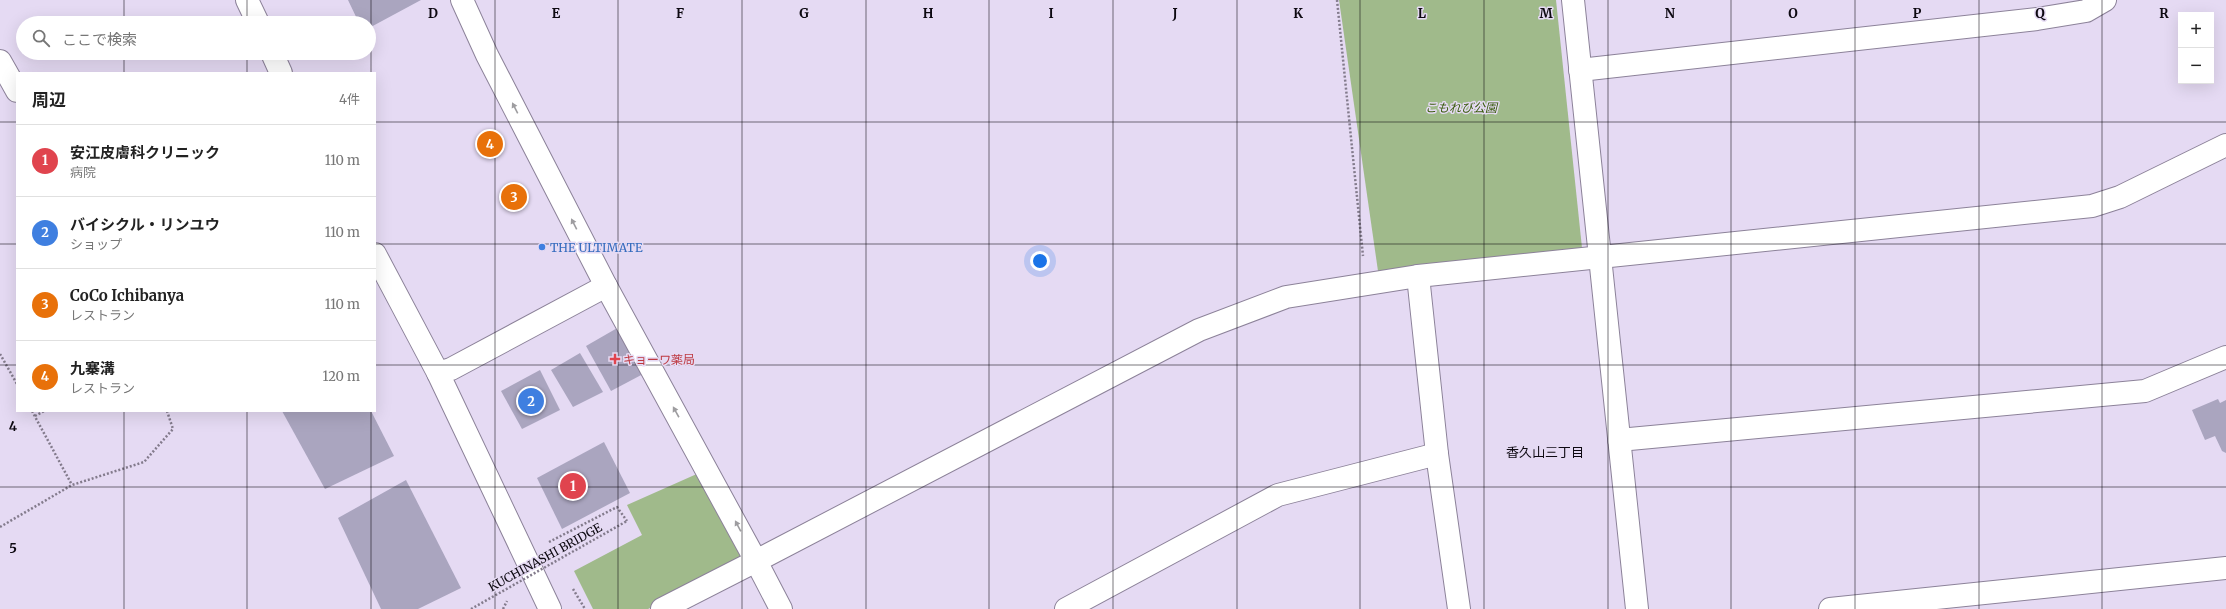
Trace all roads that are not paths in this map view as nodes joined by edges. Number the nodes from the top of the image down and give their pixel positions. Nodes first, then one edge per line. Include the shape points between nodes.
1 (246, 0) edge
2 (462, 0) edge
3 (1573, 0) edge
4 (2105, 0) edge
5 (254, 16) edge
6 (275, 60) edge
7 (0, 61) edge
8 (1580, 70) junction
9 (281, 72) edge
10 (16, 90) edge
11 (2226, 145) edge
12 (376, 256) edge
13 (1600, 258) junction
14 (1418, 276) junction
15 (606, 286) junction
16 (2226, 357) edge
17 (438, 373) junction
18 (1619, 440) junction
19 (1437, 454) junction
20 (756, 561) junction
21 (2226, 568) edge
22 (550, 609) edge
23 (662, 609) edge
24 (781, 609) edge
25 (1066, 609) edge
26 (1458, 609) edge
27 (1637, 609) edge
28 (1830, 609) edge

1 - 5 street
15 -> 2 street
3 - 8 street
4 - 8 street via 2086,10 2037,19
6 - 9 street
7 - 10 street
8 - 13 street
11 - 13 street via 2120,197 2092,206
12 - 17 street
13 - 14 street
13 - 18 street
14 - 19 street
14 - 20 street via 1286,297 1199,330
15 - 17 street via 451,369
20 -> 15 street
16 - 18 street via 2145,392
17 - 22 street
18 - 27 street
19 - 25 street via 1278,495
19 - 26 street
20 - 23 street
20 - 24 street
21 - 28 street

